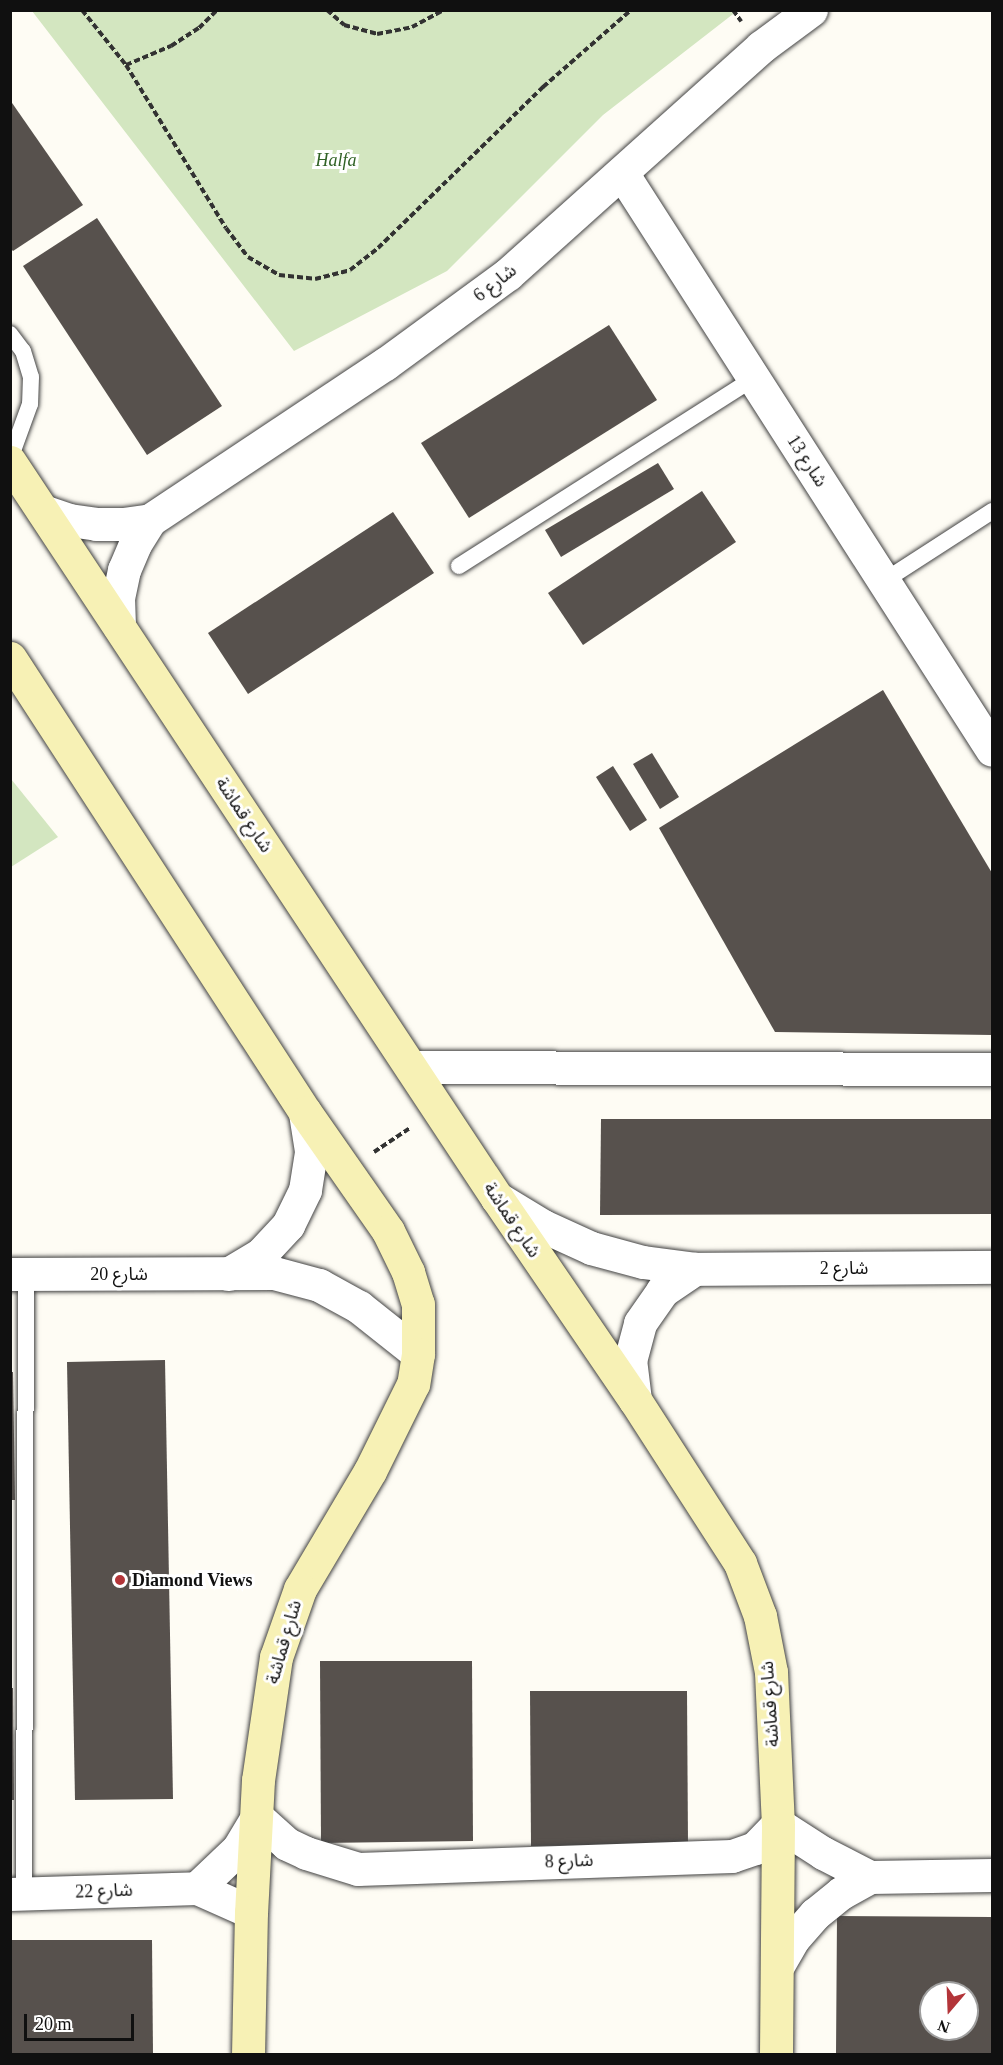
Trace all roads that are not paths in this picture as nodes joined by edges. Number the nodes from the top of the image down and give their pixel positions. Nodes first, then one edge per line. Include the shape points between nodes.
1 (811, 10) edge
2 (622, 173) junction
3 (10, 334) edge
4 (754, 378) junction
5 (10, 460) edge
6 (43, 511) junction
7 (993, 511) edge
8 (150, 520) junction
9 (459, 566) dead end
10 (884, 581) junction
11 (118, 626) junction
12 (10, 658) edge
13 (993, 750) edge
14 (411, 1067) junction
15 (993, 1069) edge
16 (305, 1112) junction
17 (497, 1198) junction
18 (993, 1267) edge
19 (695, 1269) junction
20 (18, 1274) edge
21 (228, 1274) junction
22 (418, 1354) junction
23 (635, 1400) junction
24 (257, 1817) junction
25 (778, 1824) junction
26 (993, 1875) edge
27 (870, 1877) junction
28 (197, 1888) junction
29 (17, 1894) edge
30 (251, 1912) junction
31 (777, 1967) junction
32 (248, 2055) edge
33 (776, 2055) edge

1 - 2 street, شارع 6 via 761,47
2 - 4 street, شارع 13
2 - 8 street, شارع 6 via 541,246 447,320
3 - 5 lane via 23,351 31,377 30,404
4 - 9 lane
4 - 10 street, شارع 13
5 - 6 street, شارع قماشة
6 - 8 street, شارع 6 via 96,524
6 - 11 street, شارع قماشة
7 - 10 lane
8 - 11 street, شارع 6 via 124,570
10 - 13 street, شارع 13
11 - 14 street, شارع قماشة
12 - 16 street, شارع قماشة
14 - 15 street
14 - 17 street, شارع قماشة
16 - 21 street via 311,1151 305,1190 288,1225 261,1254
16 - 22 street, شارع قماشة via 388,1231 408,1272 418,1304
17 - 19 street, شارع 2 via 543,1226 591,1248 643,1262
17 - 23 street, شارع قماشة
18 - 19 street, شارع 2
19 - 23 street via 662,1291 640,1323 630,1361
20 - 21 street, شارع 20
20 - 29 lane
21 - 22 street, شارع 20 via 274,1273 319,1285 359,1307
22 - 24 street, شارع قماشة via 412,1384 401,1408 370,1471 300,1589 286,1627 276,1657 267,1710
23 - 25 street, شارع قماشة via 740,1563 760,1616 771,1672
24 - 25 street, شارع 8 via 297,1849 357,1869 732,1856 754,1848
24 - 28 street via 238,1849
24 - 30 street, شارع قماشة
25 - 27 street
25 - 31 street, شارع قماشة
26 - 27 street
27 - 31 street via 815,1914 794,1938
28 - 29 street, شارع 22
28 - 30 street, شارع 22
30 - 32 street, شارع قماشة
31 - 33 street, شارع قماشة

